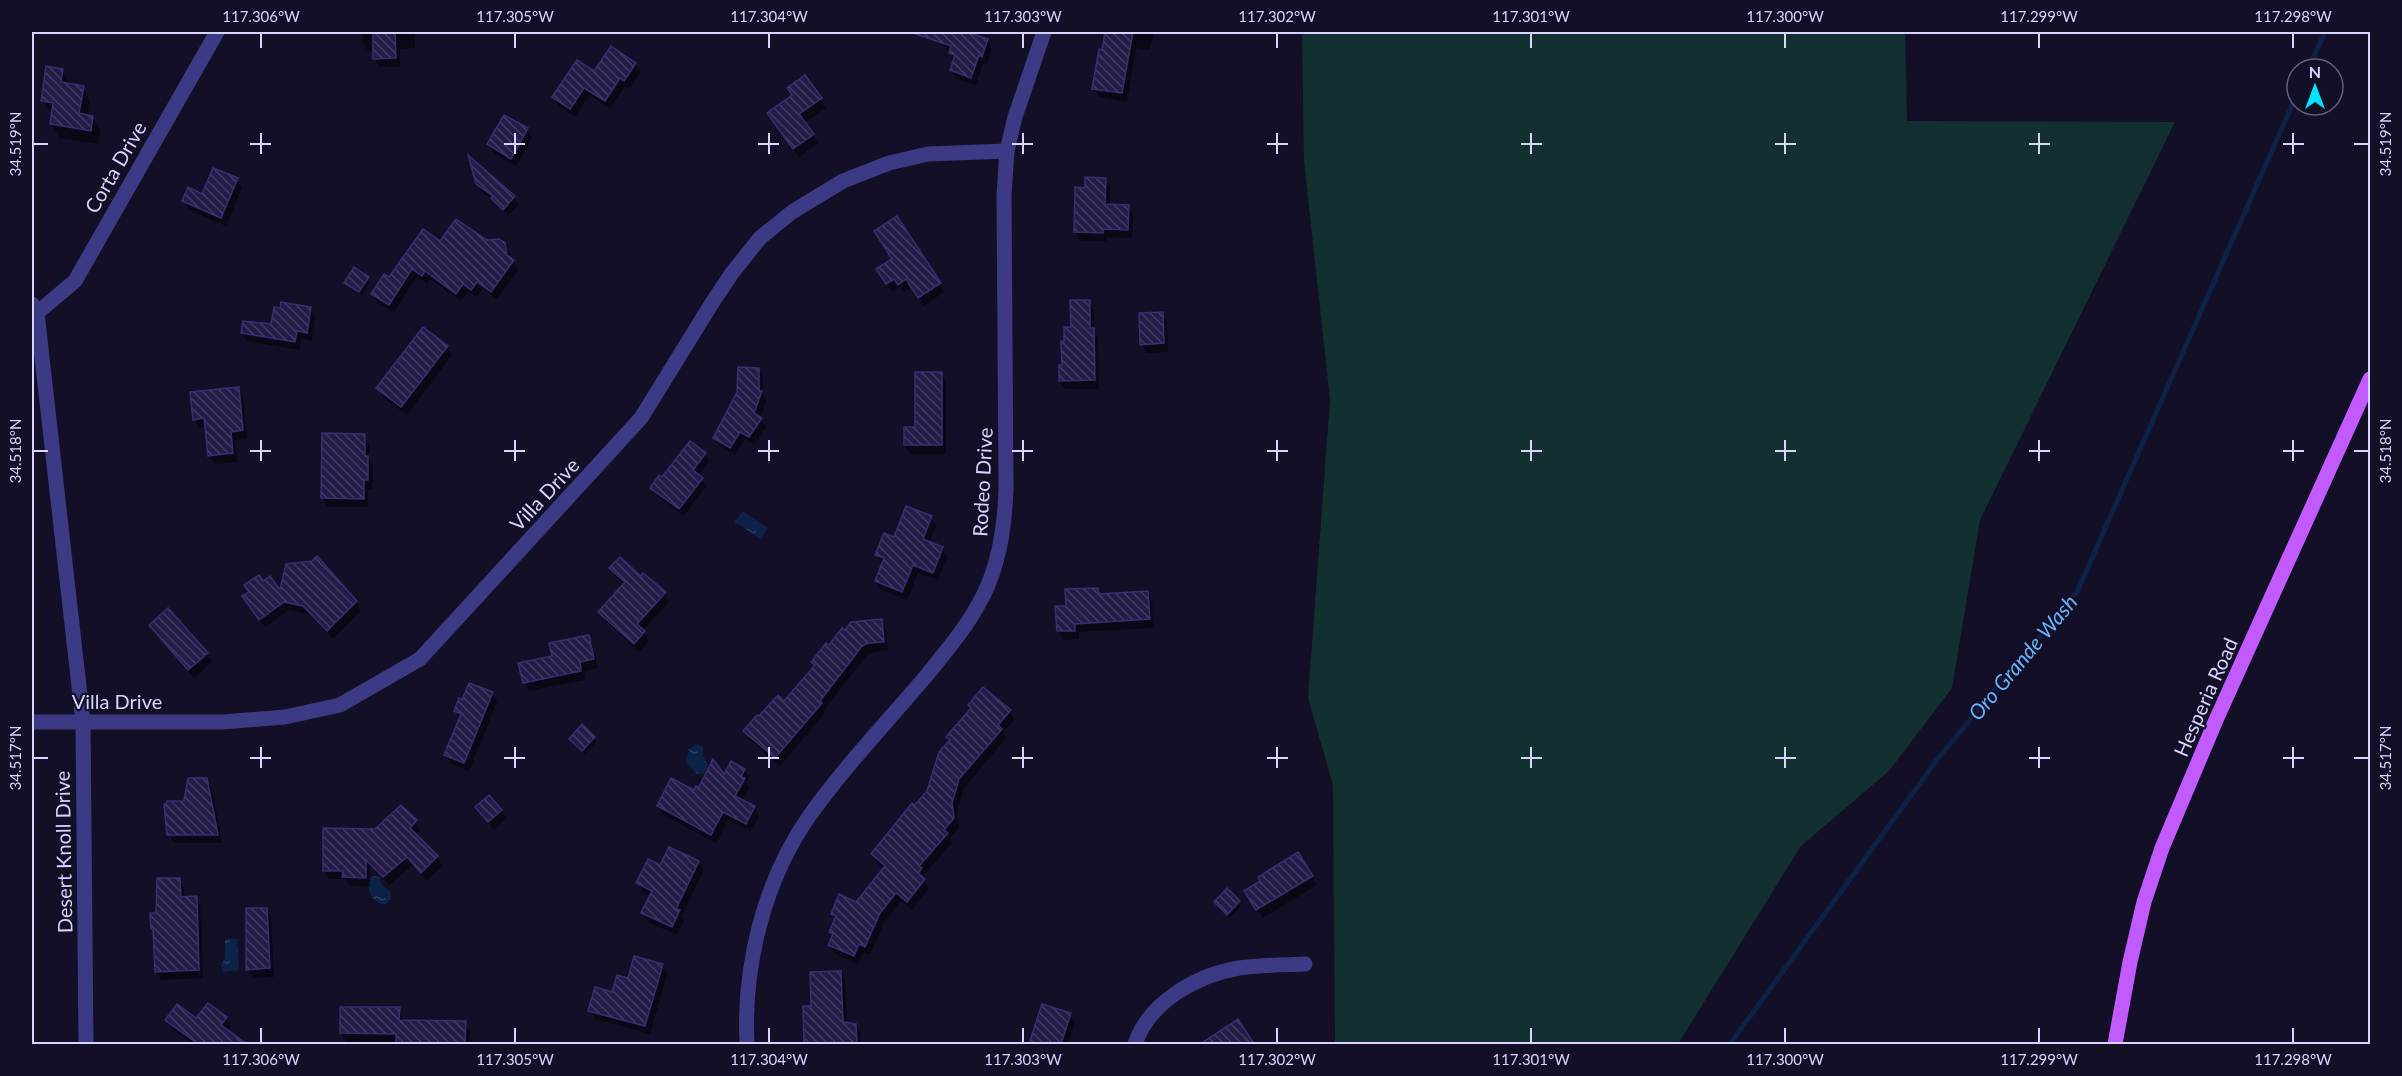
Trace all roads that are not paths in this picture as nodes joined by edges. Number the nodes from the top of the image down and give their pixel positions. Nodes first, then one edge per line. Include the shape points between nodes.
1 (217, 32) edge
2 (1044, 32) edge
3 (1007, 151) junction
4 (34, 308) edge
5 (2370, 379) edge
6 (32, 722) edge
7 (82, 722) junction
8 (1305, 964) dead end
9 (86, 1044) edge
10 (747, 1044) edge
11 (1134, 1044) edge
12 (2115, 1044) edge

1 - 4 street, Corta Drive via 75,281
2 - 3 street, Rodeo Drive
3 - 7 street, Villa Drive via 928,154 889,164 843,181 792,212 760,238 717,296 641,418 420,659 340,705 285,717 223,722
3 - 10 street, Rodeo Drive via 1006,487 996,564 979,604 957,638 831,787 784,860 753,950
4 - 7 street, Desert Knoll Drive
5 - 12 main road, Hesperia Road via 2162,848 2137,932
6 - 7 street, Villa Drive
7 - 9 street, Desert Knoll Drive
8 - 11 street via 1239,968 1206,977 1174,993 1154,1012

